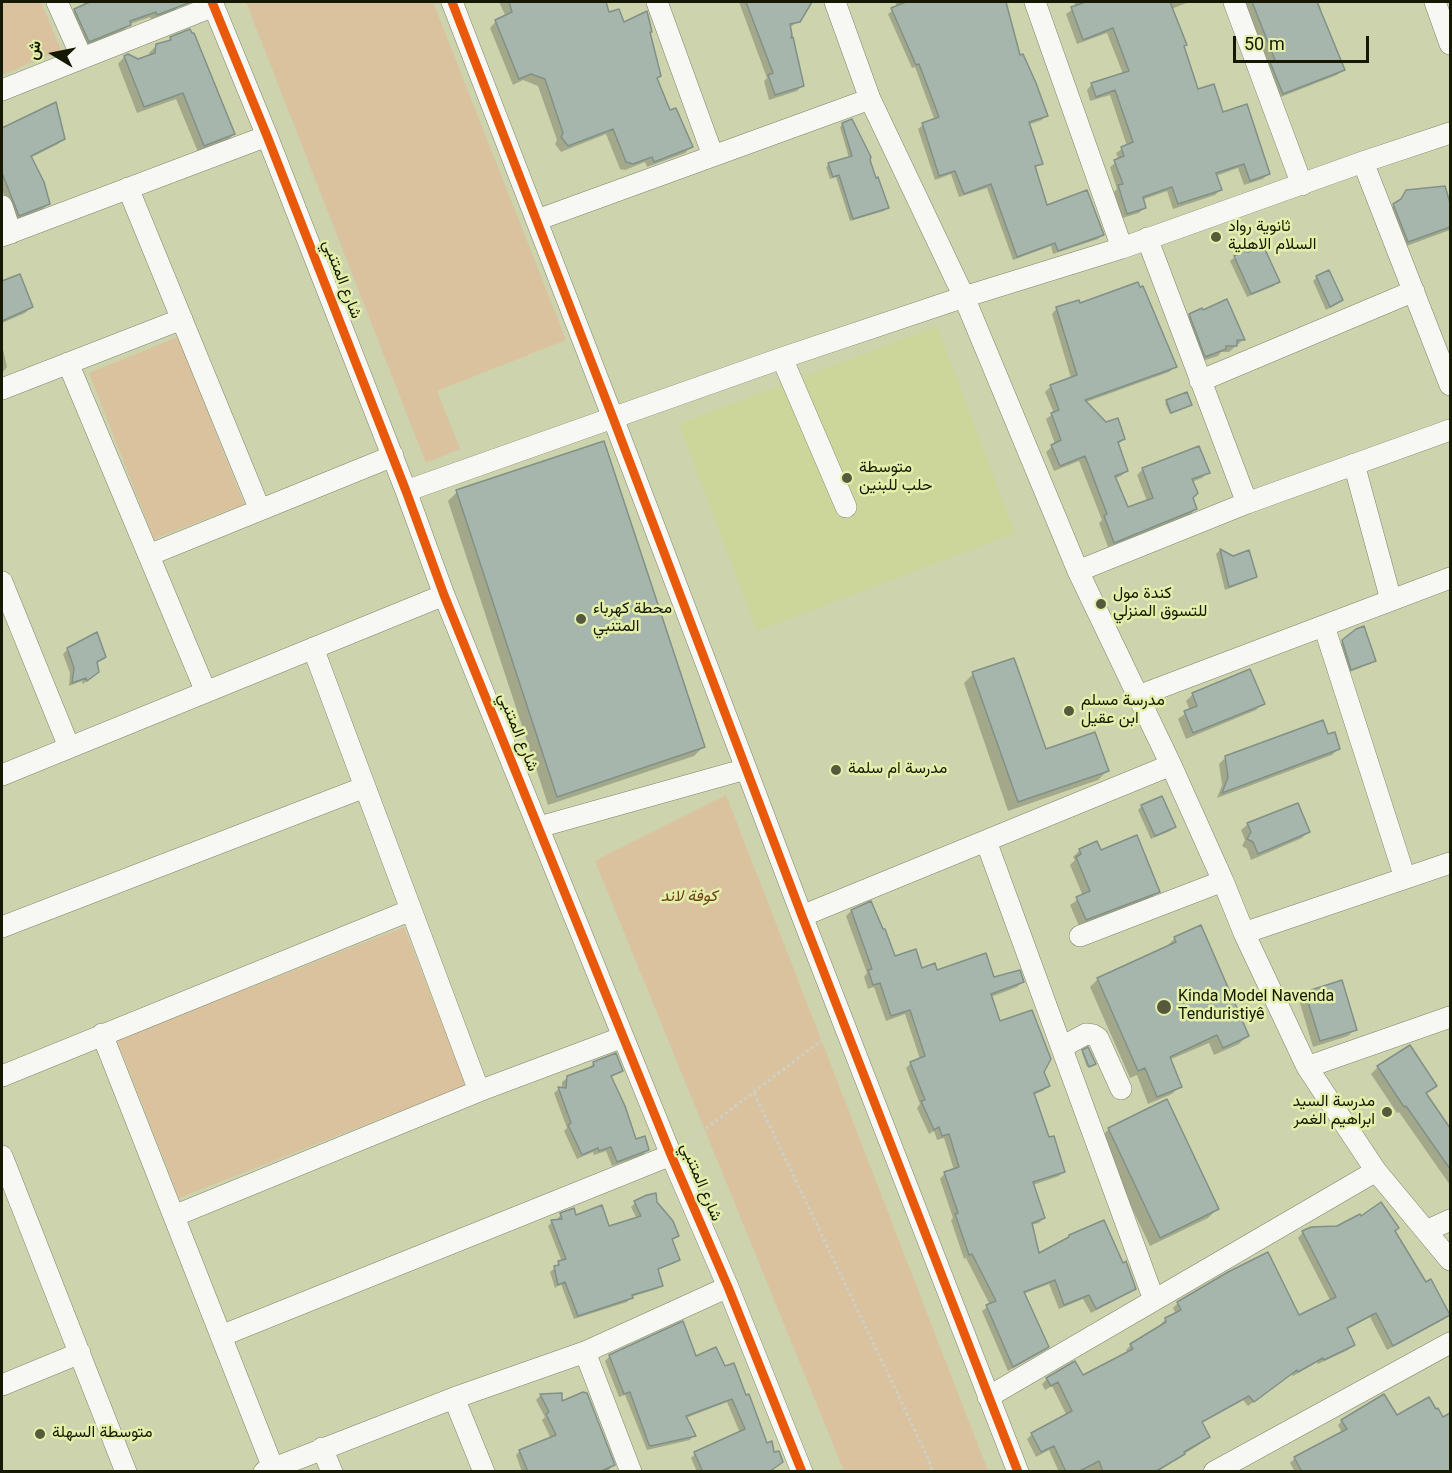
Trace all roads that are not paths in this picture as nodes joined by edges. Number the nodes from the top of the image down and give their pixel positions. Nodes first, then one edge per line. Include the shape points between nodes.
1 (57, 2) edge
2 (452, 2) edge
3 (657, 2) edge
4 (835, 2) edge
5 (1035, 2) edge
6 (1234, 2) edge
7 (1435, 2) edge
8 (213, 4) edge
9 (1450, 44) edge
10 (82, 58) junction
11 (2, 90) edge
12 (870, 99) junction
13 (1450, 133) edge
14 (267, 136) junction
15 (713, 156) junction
16 (1363, 162) junction
17 (1302, 185) junction
18 (128, 188) junction
19 (2, 207) edge
20 (537, 220) junction
21 (6, 235) edge
22 (1147, 238) junction
23 (1122, 248) junction
24 (1414, 291) junction
25 (964, 297) junction
26 (182, 319) junction
27 (782, 358) junction
28 (68, 363) junction
29 (1200, 381) junction
30 (1450, 385) edge
31 (2, 389) edge
32 (613, 418) junction
33 (1450, 430) edge
34 (393, 456) junction
35 (1354, 464) junction
36 (406, 491) junction
37 (1247, 503) junction
38 (846, 507) dead end
39 (260, 510) junction
40 (149, 555) junction
41 (1078, 571) junction
42 (2, 582) edge
43 (1449, 582) edge
44 (444, 595) junction
45 (1391, 600) junction
46 (1324, 626) junction
47 (313, 648) junction
48 (206, 692) junction
49 (1138, 696) junction
50 (69, 747) junction
51 (1171, 765) junction
52 (746, 769) junction
53 (2, 774) edge
54 (365, 787) junction
55 (539, 827) junction
56 (986, 841) junction
57 (1450, 862) edge
58 (1405, 878) junction
59 (1223, 881) junction
60 (411, 910) junction
61 (802, 916) junction
62 (2, 927) edge
63 (1244, 933) junction
64 (1080, 936) dead end
65 (1450, 1017) edge
66 (102, 1034) junction
67 (623, 1037) junction
68 (1062, 1047) junction
69 (1307, 1067) junction
70 (2, 1076) edge
71 (1121, 1089) dead end
72 (479, 1091) junction
73 (671, 1155) junction
74 (2, 1156) edge
75 (1376, 1171) junction
76 (174, 1216) junction
77 (1450, 1220) edge
78 (1426, 1231) junction
79 (1450, 1260) edge
80 (728, 1287) junction
81 (1154, 1300) junction
82 (221, 1336) junction
83 (1450, 1343) edge
84 (585, 1352) junction
85 (80, 1353) junction
86 (2, 1385) edge
87 (988, 1397) junction
88 (454, 1398) junction
89 (322, 1448) junction
90 (268, 1470) edge
91 (126, 1472) edge
92 (332, 1472) edge
93 (484, 1472) edge
94 (631, 1472) edge
95 (802, 1472) edge
96 (1018, 1472) edge
97 (1214, 1472) edge

1 - 10 street
2 - 20 street
3 - 15 street
4 - 12 street
5 - 23 street
6 - 17 street
7 - 9 street
8 - 10 street
8 - 14 street, شارع المتنبي
10 - 11 street
12 - 15 street
12 - 25 street
13 - 16 street
14 - 18 street
14 - 34 street, شارع المتنبي
15 - 20 street
16 - 17 street
16 - 24 street
17 - 22 street
18 - 21 street
18 - 26 street
19 - 21 street
20 - 32 street
22 - 23 street
22 - 29 street
23 - 25 street
24 - 29 street
24 - 30 street
25 - 27 street
25 - 41 street
26 - 28 street
26 - 39 street
27 - 32 street
27 - 38 street
28 - 31 street
28 - 40 street
29 - 37 street
32 - 36 street
32 - 52 street
33 - 35 street
34 - 36 street, شارع المتنبي
34 - 39 street
35 - 37 street
35 - 45 street
36 - 44 street, شارع المتنبي
37 - 41 street
39 - 40 street
40 - 48 street
41 - 49 street
42 - 50 street
43 - 45 street
44 - 47 street
44 - 55 street, شارع المتنبي
45 - 46 street
46 - 49 street
46 - 58 street
47 - 48 street
47 - 54 street
48 - 50 street
49 - 51 street
50 - 53 street
51 - 56 street
51 - 59 street
52 - 55 street
52 - 61 street
54 - 60 street
54 - 62 street
55 - 67 street, شارع المتنبي
56 - 61 street
56 - 68 street
57 - 58 street
58 - 63 street
59 - 63 street
59 - 64 street
60 - 66 street
60 - 72 street
61 - 87 street
63 - 69 street
65 - 69 street
66 - 70 street
66 - 76 street
67 - 72 street
67 - 73 street, شارع المتنبي
68 - 71 street via 1086,1034 1098,1038
68 - 81 street
69 - 75 street
72 - 76 street
73 - 80 street, شارع المتنبي
73 - 82 street
74 - 85 street
75 - 78 street
75 - 81 street
76 - 82 street
77 - 78 street
78 - 79 street
80 - 84 street
80 - 95 street, شارع المتنبي
81 - 87 street
82 - 90 street
83 - 97 street
84 - 88 street
84 - 94 street
85 - 86 street
85 - 91 street
87 - 96 street
88 - 89 street
88 - 93 street
89 - 90 street
89 - 92 street

